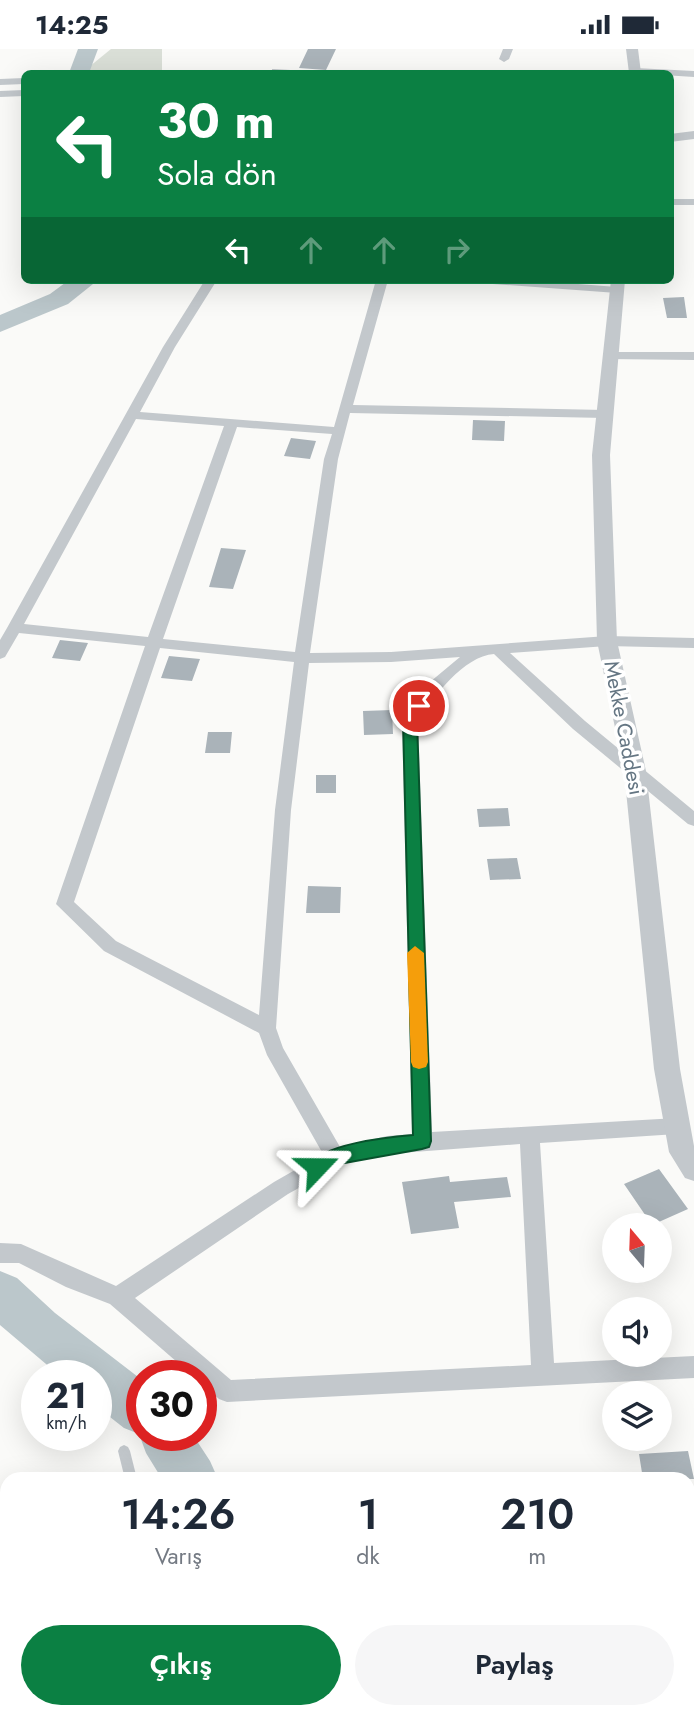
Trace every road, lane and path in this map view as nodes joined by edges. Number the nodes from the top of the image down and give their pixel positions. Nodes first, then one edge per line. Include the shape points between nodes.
1 (508, 49) edge
2 (632, 49) edge
3 (504, 59) dead end
4 (635, 70) edge
5 (674, 73) edge
6 (694, 74) edge
7 (0, 82) edge
8 (21, 82) edge
9 (0, 93) edge
10 (21, 93) edge
11 (694, 135) edge
12 (674, 138) edge
13 (674, 202) edge
14 (694, 202) edge
15 (208, 284) edge
16 (381, 284) edge
17 (589, 284) edge
18 (617, 285) edge
19 (611, 356) junction
20 (694, 356) edge
21 (346, 409) junction
22 (605, 414) junction
23 (132, 415) junction
24 (232, 423) junction
25 (339, 431) junction
26 (14, 628) junction
27 (607, 641) junction
28 (694, 643) edge
29 (153, 644) junction
30 (496, 649) junction
31 (477, 650) junction
32 (0, 654) edge
33 (302, 657) junction
34 (635, 771) junction
35 (694, 820) edge
36 (267, 1028) junction
37 (677, 1126) junction
38 (530, 1135) junction
39 (422, 1141) junction
40 (335, 1157) junction
41 (694, 1170) edge
42 (0, 1253) edge
43 (117, 1297) junction
44 (694, 1367) edge
45 (542, 1375) junction
46 (124, 1451) dead end
47 (129, 1472) edge

1 - 3 street
2 - 4 street
5 - 6 street
7 - 8 street
9 - 10 street
11 - 12 street
13 - 14 street
15 - 23 street
16 - 21 street
17 - 18 street
18 - 19 street, Mekke Caddesi
19 - 20 street
19 - 22 street, Mekke Caddesi
21 - 22 street
21 - 25 street
22 - 27 street, Mekke Caddesi via 601,455
23 - 24 street
23 - 26 street
24 - 25 street
24 - 29 street
25 - 33 street
26 - 29 street
26 - 32 street
27 - 28 street
27 - 30 street
27 - 34 street, Mekke Caddesi
29 - 33 street
29 - 36 street via 65,904 110,946
30 - 31 street
30 - 34 street
31 - 33 street via 391,657
31 - 39 street via 429,691 410,720
33 - 36 street via 283,810
34 - 35 street
34 - 37 street, Mekke Caddesi
36 - 40 street via 274,1049
37 - 38 street
37 - 41 street, Mekke Caddesi via 682,1152
38 - 39 street
38 - 45 street
39 - 40 street
40 - 43 street
42 - 43 street via 21,1254
43 - 45 street via 227,1391
44 - 45 street
46 - 47 lane

